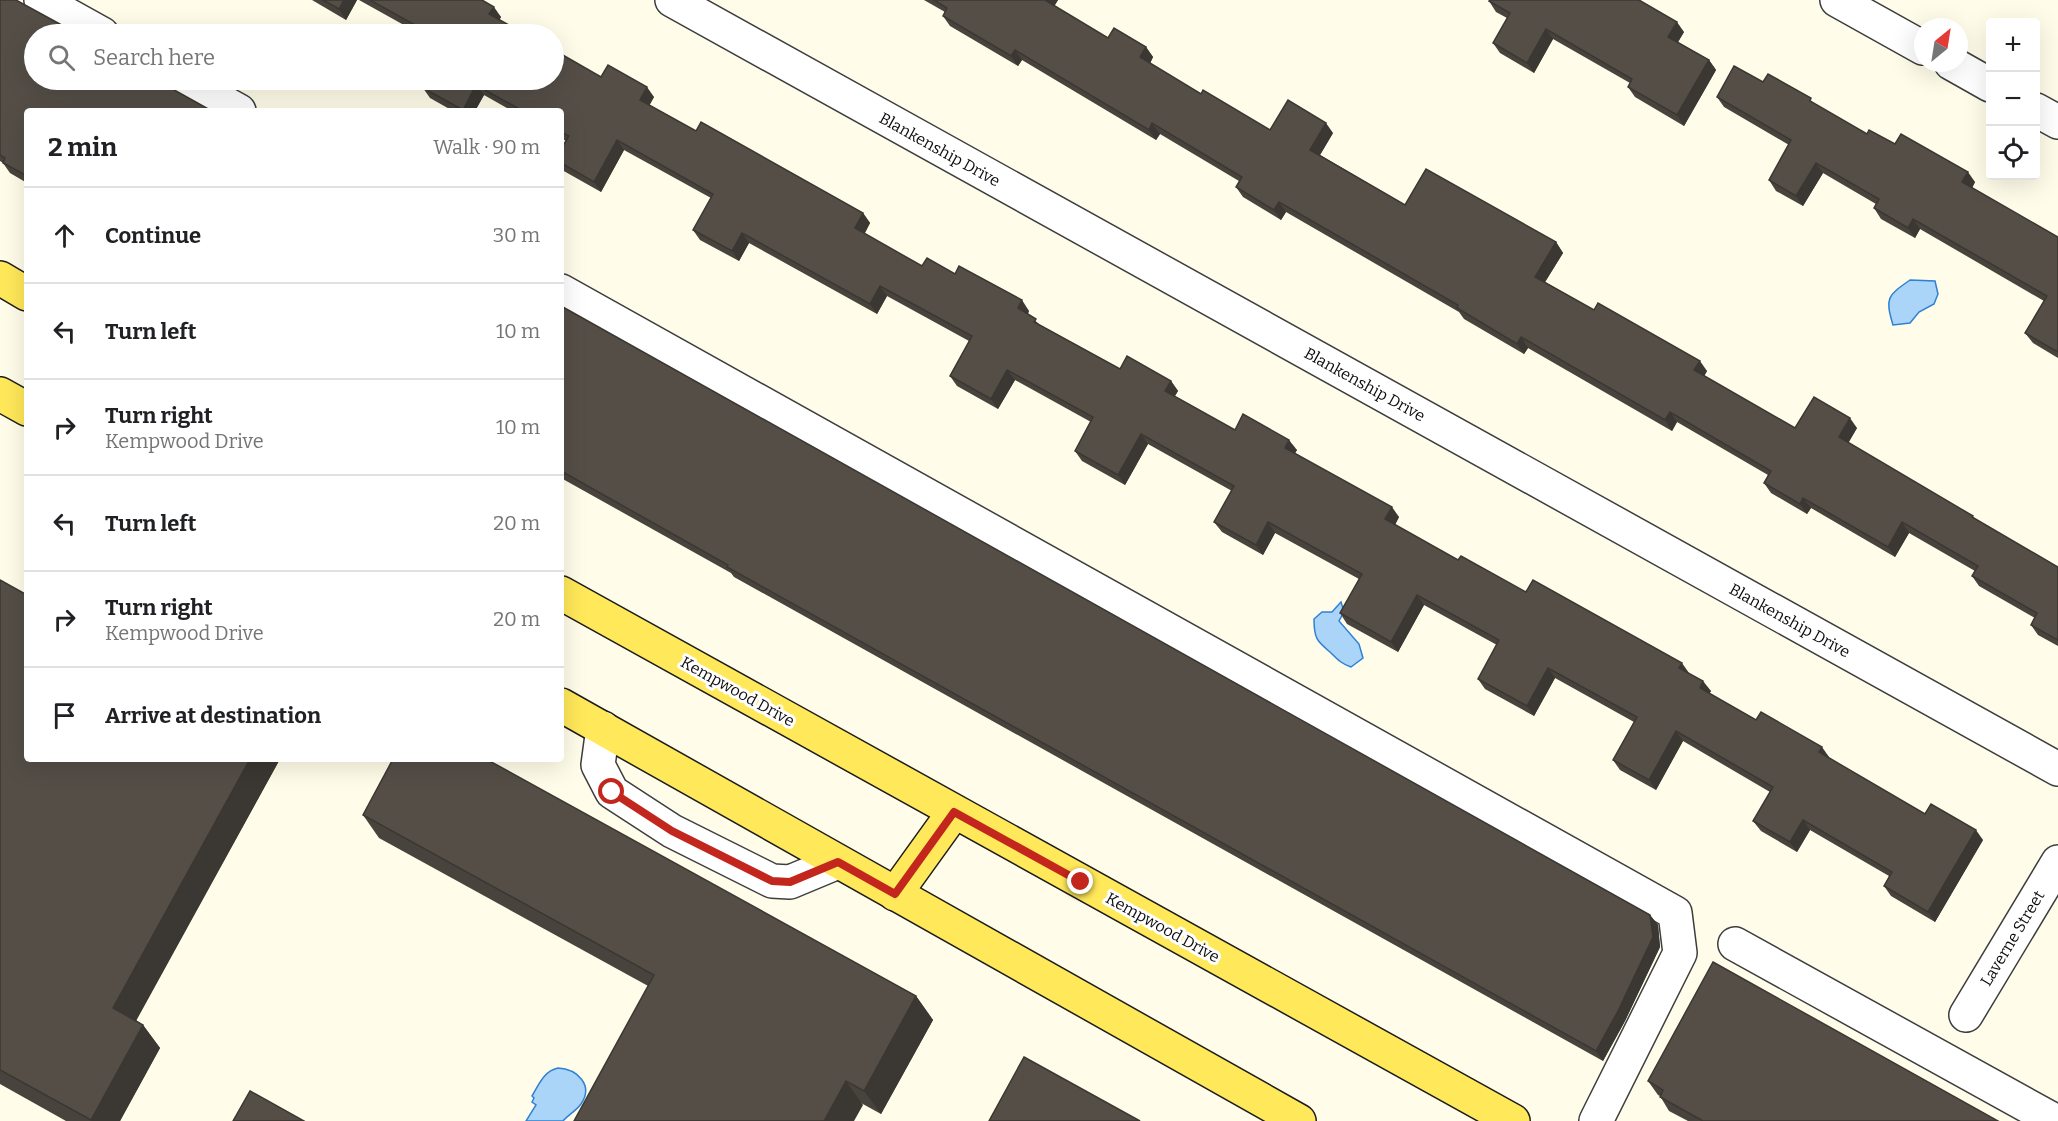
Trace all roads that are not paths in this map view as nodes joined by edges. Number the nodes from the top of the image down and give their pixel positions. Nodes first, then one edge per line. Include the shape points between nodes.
1 (40, 0) edge
2 (672, 0) edge
3 (1837, 0) edge
4 (84, 24) edge
5 (1914, 43) edge
6 (1967, 72) edge
7 (1986, 83) edge
8 (201, 90) edge
9 (234, 108) edge
10 (2040, 112) edge
11 (2058, 122) edge
12 (0, 278) edge
13 (24, 292) edge
14 (564, 293) edge
15 (0, 394) edge
16 (24, 407) edge
17 (564, 595) edge
18 (564, 707) edge
19 (603, 728) junction
20 (2058, 769) edge
21 (954, 812) junction
22 (838, 862) junction
23 (2058, 862) edge
24 (895, 894) junction
25 (1735, 944) dead end
26 (1966, 1015) dead end
27 (1299, 1121) edge
28 (1513, 1121) edge
29 (1596, 1121) edge
30 (2055, 1121) edge

1 - 4 street
2 - 20 street, Blankenship Drive
3 - 5 street
6 - 7 street
8 - 9 street
10 - 11 street
12 - 13 main road
14 - 29 street via 1675,913 1680,953
15 - 16 main road
17 - 21 main road, Kempwood Drive
18 - 19 main road
19 - 22 main road
19 - 22 street via 598,765 612,792 672,831 772,881 790,882
21 - 24 main road
21 - 28 main road, Kempwood Drive
22 - 24 main road
23 - 26 street, Laverne Street
24 - 27 main road
25 - 30 street

